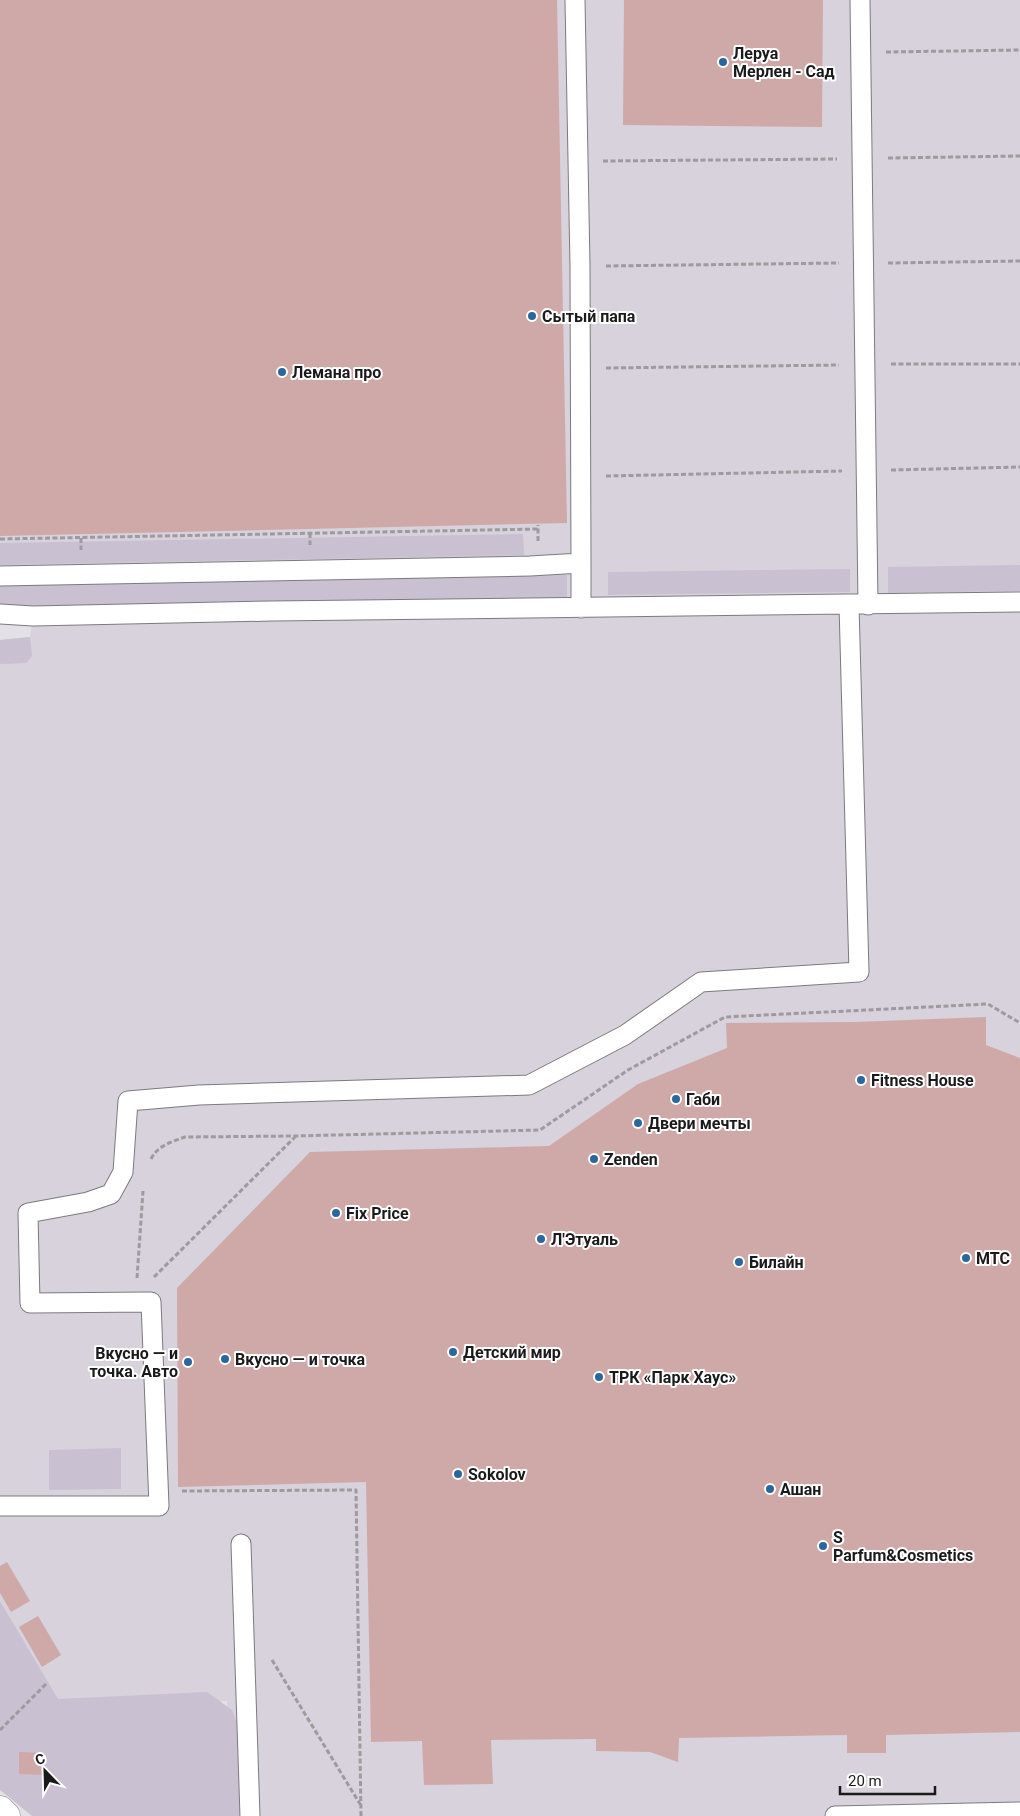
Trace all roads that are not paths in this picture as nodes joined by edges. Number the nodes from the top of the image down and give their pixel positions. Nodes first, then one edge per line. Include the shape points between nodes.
1 (575, 0) edge
2 (860, 0) edge
3 (581, 563) junction
4 (0, 576) edge
5 (1020, 602) edge
6 (849, 605) junction
7 (868, 605) junction
8 (581, 608) junction
9 (0, 614) edge
10 (33, 616) junction
11 (0, 622) edge
12 (0, 1506) edge
13 (241, 1544) dead end
14 (0, 1810) edge
15 (1020, 1812) edge
16 (6, 1816) edge
17 (250, 1816) edge
18 (835, 1816) edge

1 - 3 lane
2 - 7 lane
3 - 4 lane
3 - 8 lane
5 - 7 lane
6 - 7 lane
6 - 8 lane
6 - 12 lane via 859,972 701,982 624,1035 529,1085 199,1095 128,1101 123,1172 111,1194 88,1202 28,1213 30,1303 135,1299 151,1302 159,1506
8 - 10 lane
9 - 10 lane
10 - 11 lane
13 - 17 lane
14 - 16 street
15 - 18 lane

